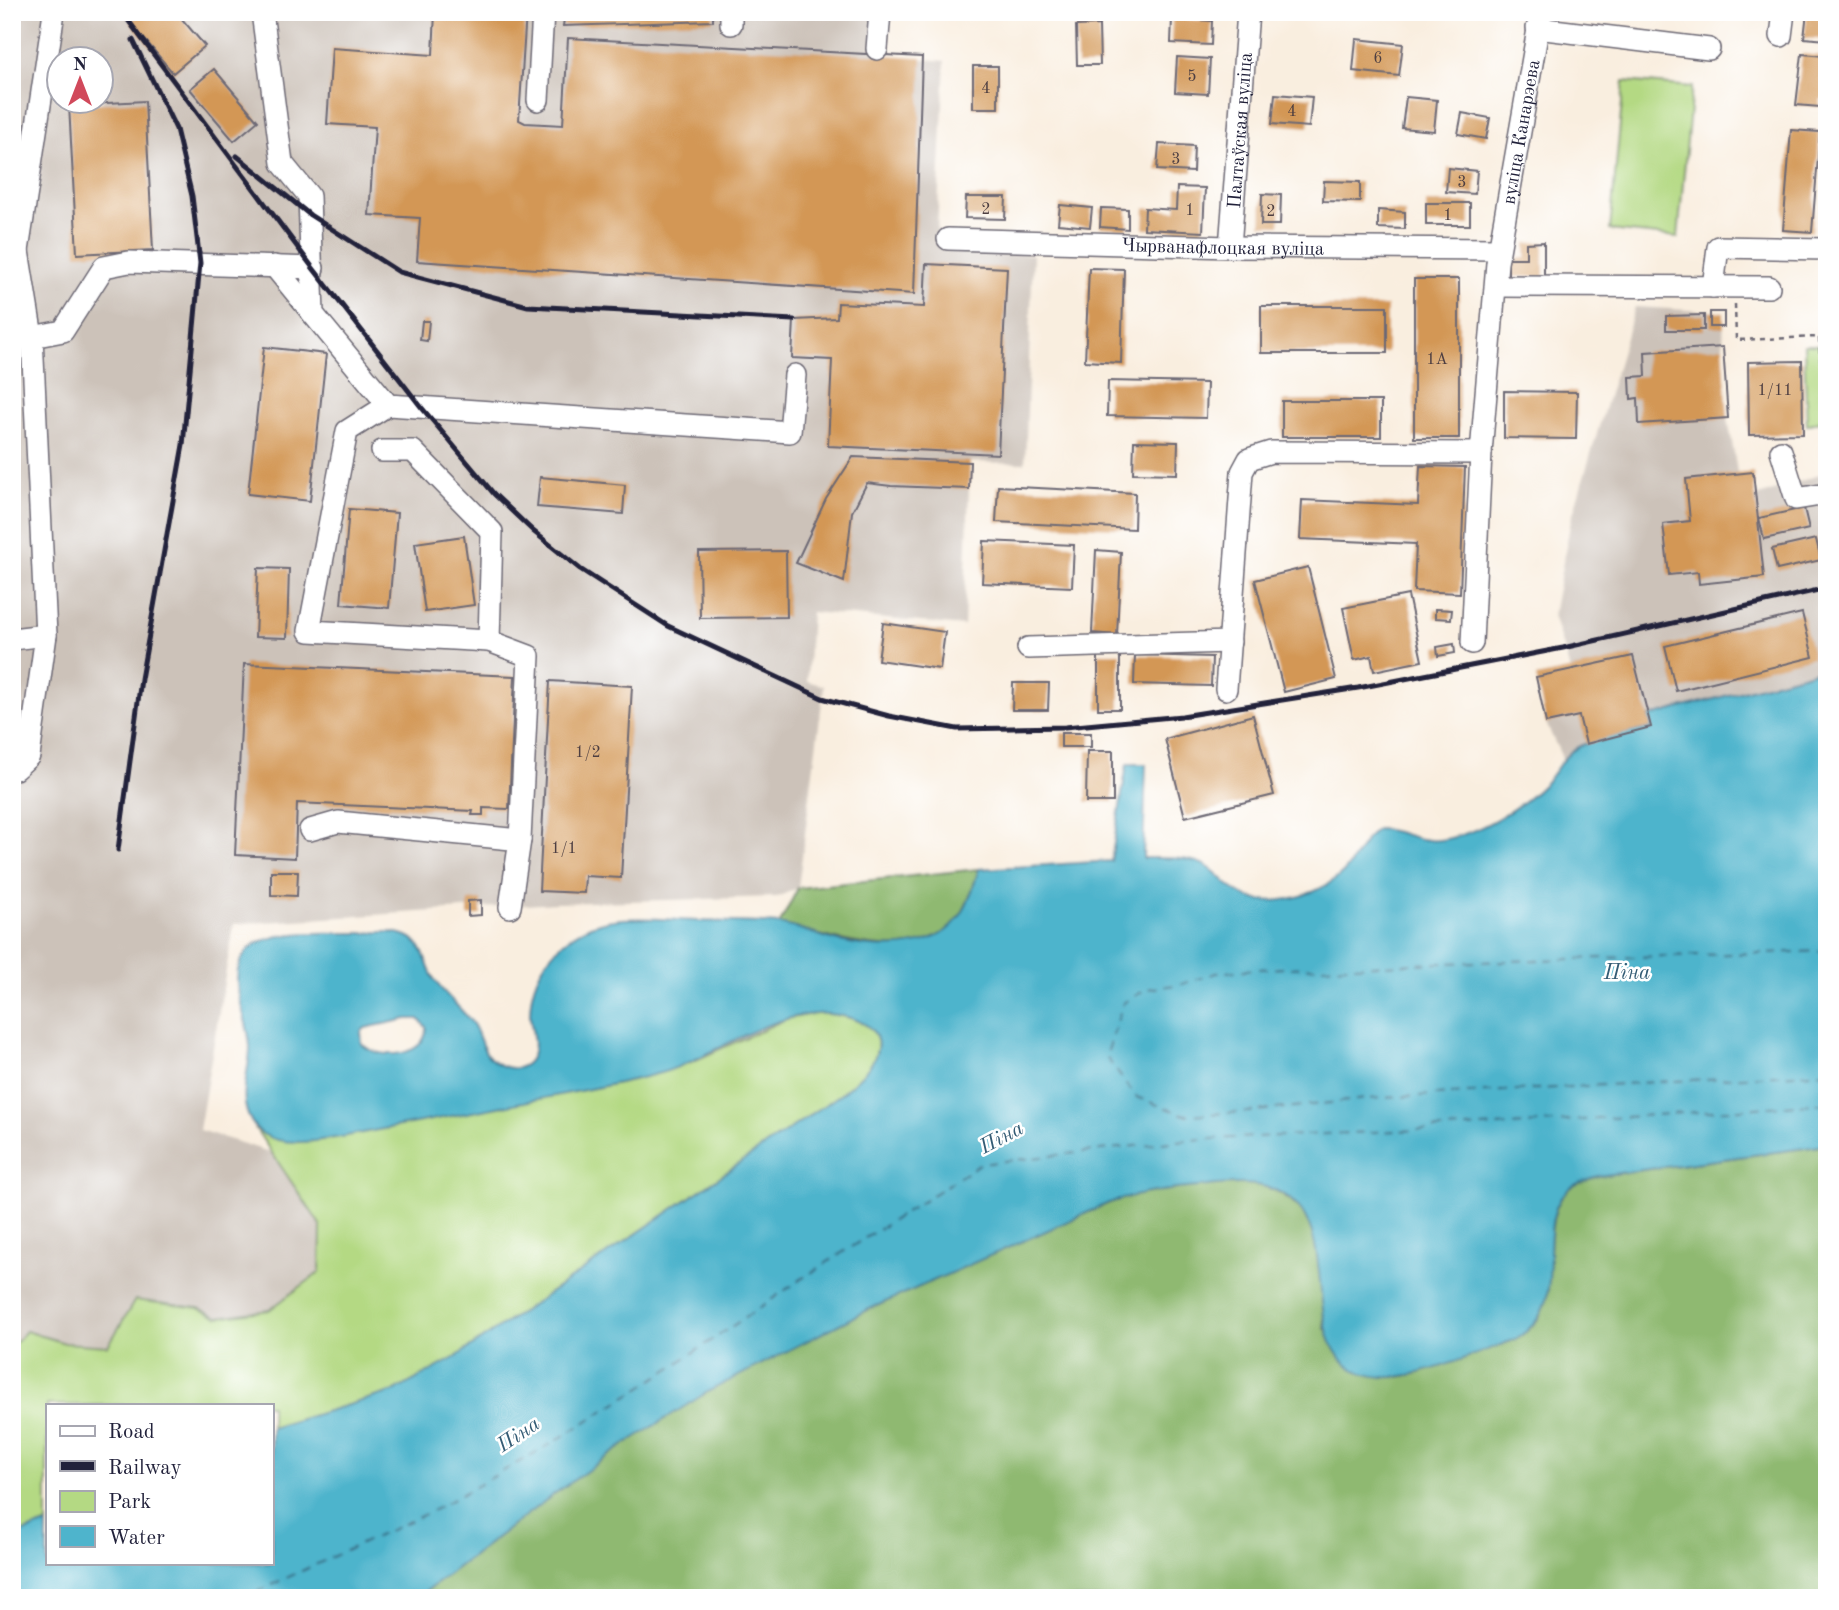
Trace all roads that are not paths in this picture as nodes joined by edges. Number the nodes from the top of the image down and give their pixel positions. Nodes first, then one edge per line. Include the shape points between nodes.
1 (54, 12) edge
2 (262, 12) edge
3 (543, 12) edge
4 (880, 12) edge
5 (1248, 12) edge
6 (1784, 12) edge
7 (1539, 20) edge
8 (1781, 36) dead end
9 (877, 49) dead end
10 (1709, 49) dead end
11 (538, 100) dead end
12 (948, 239) dead end
13 (1827, 240) edge
14 (1230, 247) junction
15 (1498, 249) junction
16 (1827, 249) edge
17 (15, 251) edge
18 (274, 266) junction
19 (313, 268) junction
20 (1496, 286) junction
21 (1713, 286) junction
22 (1769, 286) dead end
23 (313, 314) junction
24 (32, 337) junction
25 (795, 375) dead end
26 (388, 405) junction
27 (382, 451) dead end
28 (1781, 451) dead end
29 (1481, 453) junction
30 (1827, 494) edge
31 (46, 635) junction
32 (12, 639) edge
33 (489, 641) junction
34 (1230, 642) junction
35 (1472, 643) dead end
36 (1028, 648) dead end
37 (1226, 690) dead end
38 (12, 769) edge
39 (310, 830) dead end
40 (520, 840) junction
41 (510, 907) dead end

1 - 17 street
2 - 19 street via 282,163 309,196
3 - 11 street
4 - 9 street
5 - 14 street, Палтаўская вуліца
6 - 8 street
7 - 10 street
7 - 15 street, вуліца Канарэева
12 - 14 street, Чырванафлоцкая вуліца
13 - 16 street
14 - 15 street, Чырванафлоцкая вуліца
15 - 20 street, вуліца Канарэева
16 - 21 street via 1718,247
17 - 24 street
18 - 19 street
18 - 23 street
18 - 24 street via 129,262 104,267 63,331
19 - 23 street
20 - 21 street
20 - 29 street, вуліца Канарэева
21 - 22 street
23 - 26 street
24 - 31 street
25 - 26 street via 790,432
26 - 33 street via 346,431 309,631
27 - 33 street via 413,451 492,532
28 - 30 street via 1796,499
29 - 34 street via 1271,452 1249,458 1242,472
29 - 35 street, вуліца Канарэева
31 - 32 street
31 - 38 street via 29,756
33 - 40 street via 529,656
34 - 36 street
34 - 37 street
39 - 40 street via 338,822
40 - 41 street

